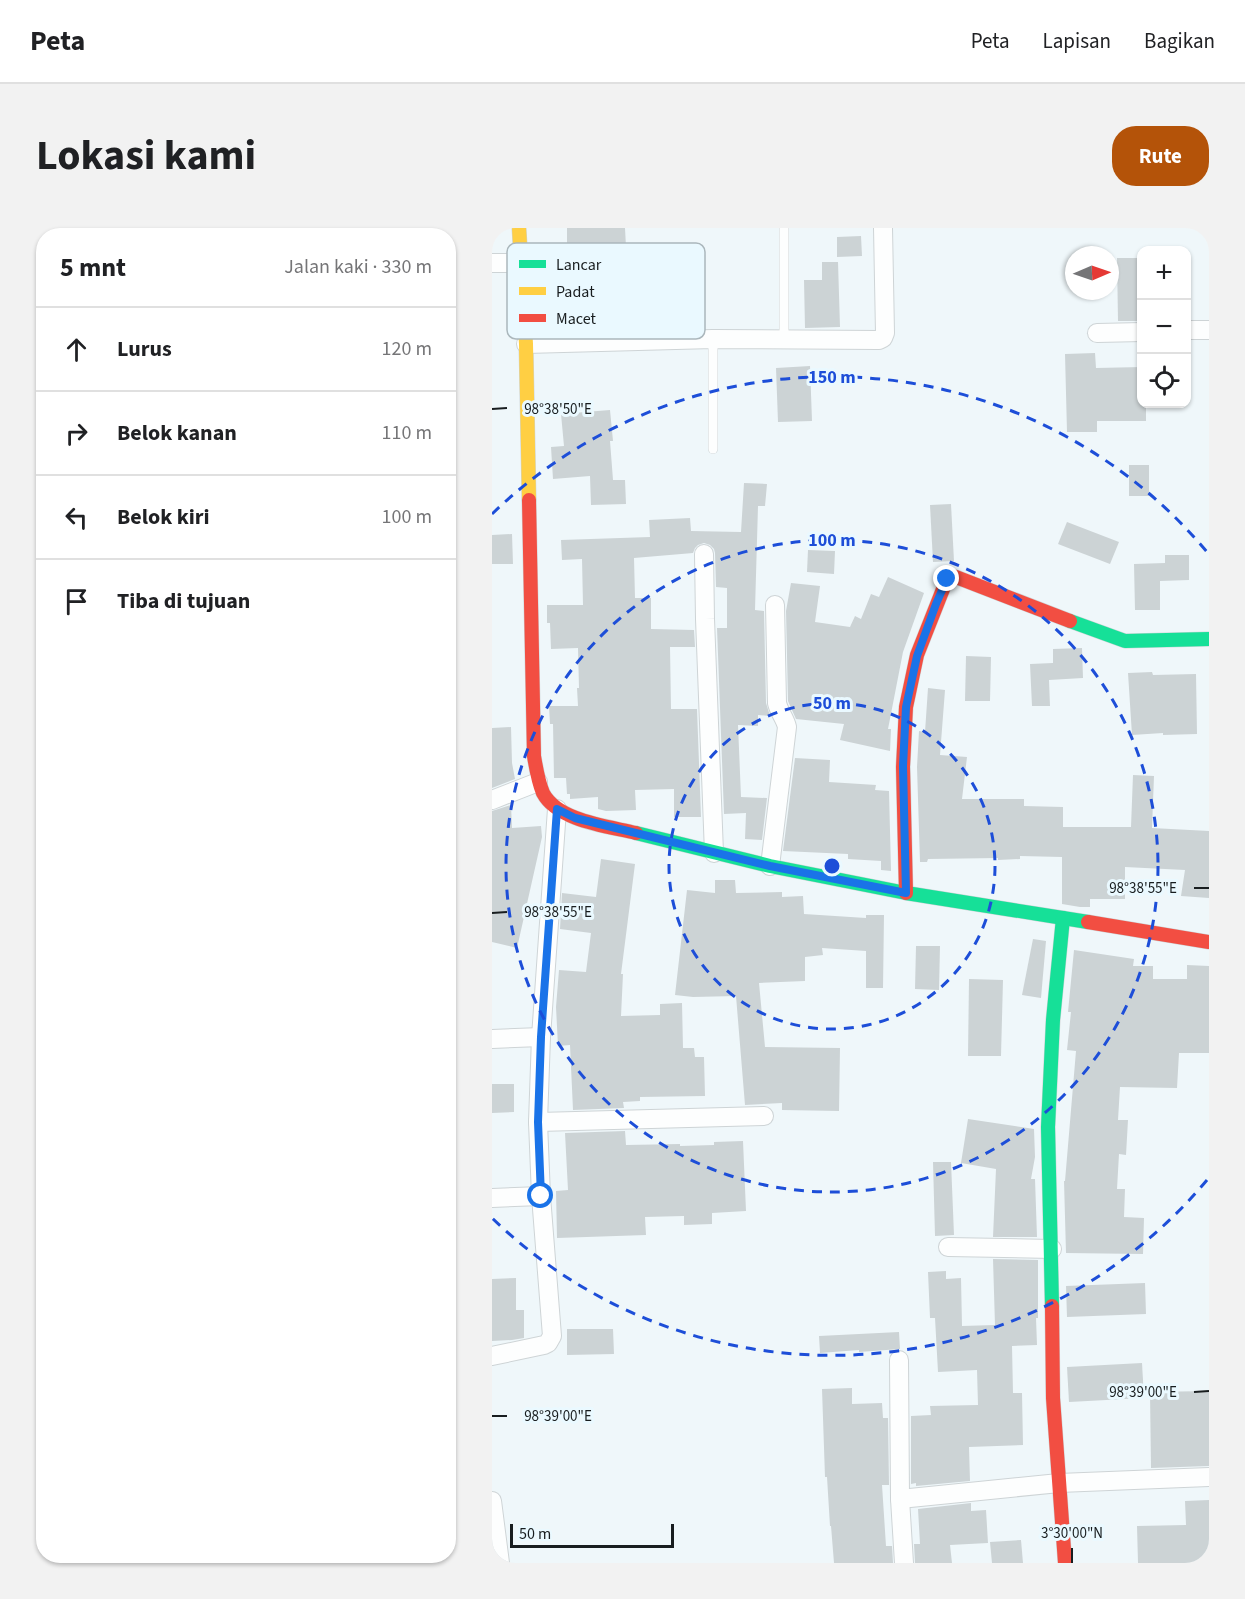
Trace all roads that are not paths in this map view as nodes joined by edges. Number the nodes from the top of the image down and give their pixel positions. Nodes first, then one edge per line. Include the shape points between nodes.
1 (519, 228) edge
2 (784, 228) edge
3 (883, 228) edge
4 (520, 243) edge
5 (492, 263) edge
6 (507, 264) edge
7 (1191, 330) edge
8 (1209, 330) edge
9 (1137, 332) edge
10 (1096, 333) dead end
11 (526, 339) edge
12 (713, 339) junction
13 (783, 340) junction
14 (526, 344) junction
15 (713, 449) dead end
16 (704, 554) dead end
17 (776, 604) dead end
18 (1209, 639) edge
19 (538, 782) junction
20 (492, 800) edge
21 (557, 809) junction
22 (714, 853) junction
23 (770, 866) junction
24 (906, 893) junction
25 (1063, 918) junction
26 (1209, 942) edge
27 (541, 1037) junction
28 (492, 1039) edge
29 (764, 1116) dead end
30 (538, 1122) junction
31 (541, 1196) junction
32 (492, 1198) edge
33 (948, 1246) dead end
34 (1052, 1249) junction
35 (492, 1356) edge
36 (898, 1360) dead end
37 (1209, 1477) edge
38 (1059, 1484) junction
39 (900, 1499) junction
40 (492, 1501) edge
41 (500, 1563) edge
42 (904, 1563) edge
43 (1065, 1563) edge

1 - 4 main road
2 - 13 lane
3 - 13 street via 883,338
5 - 6 street
7 - 8 street
9 - 10 street
11 - 14 main road
12 - 13 street
12 - 14 street
12 - 15 lane
14 - 19 main road via 534,756
16 - 22 street
17 - 23 street via 777,703 787,727
18 - 24 main road via 1125,641 956,577 947,579 917,656 906,707
19 - 20 street
19 - 21 main road
21 - 22 main road via 575,818
21 - 27 street
22 - 23 main road
23 - 24 main road
24 - 25 main road
25 - 26 main road
25 - 34 main road via 1048,1127
27 - 28 street
27 - 30 street
29 - 30 street
30 - 31 street
31 - 32 street
31 - 35 street via 552,1336 544,1345
33 - 34 street
34 - 38 main road via 1053,1398
36 - 39 street
37 - 38 street
38 - 39 street
38 - 43 main road
39 - 42 street
40 - 41 street

